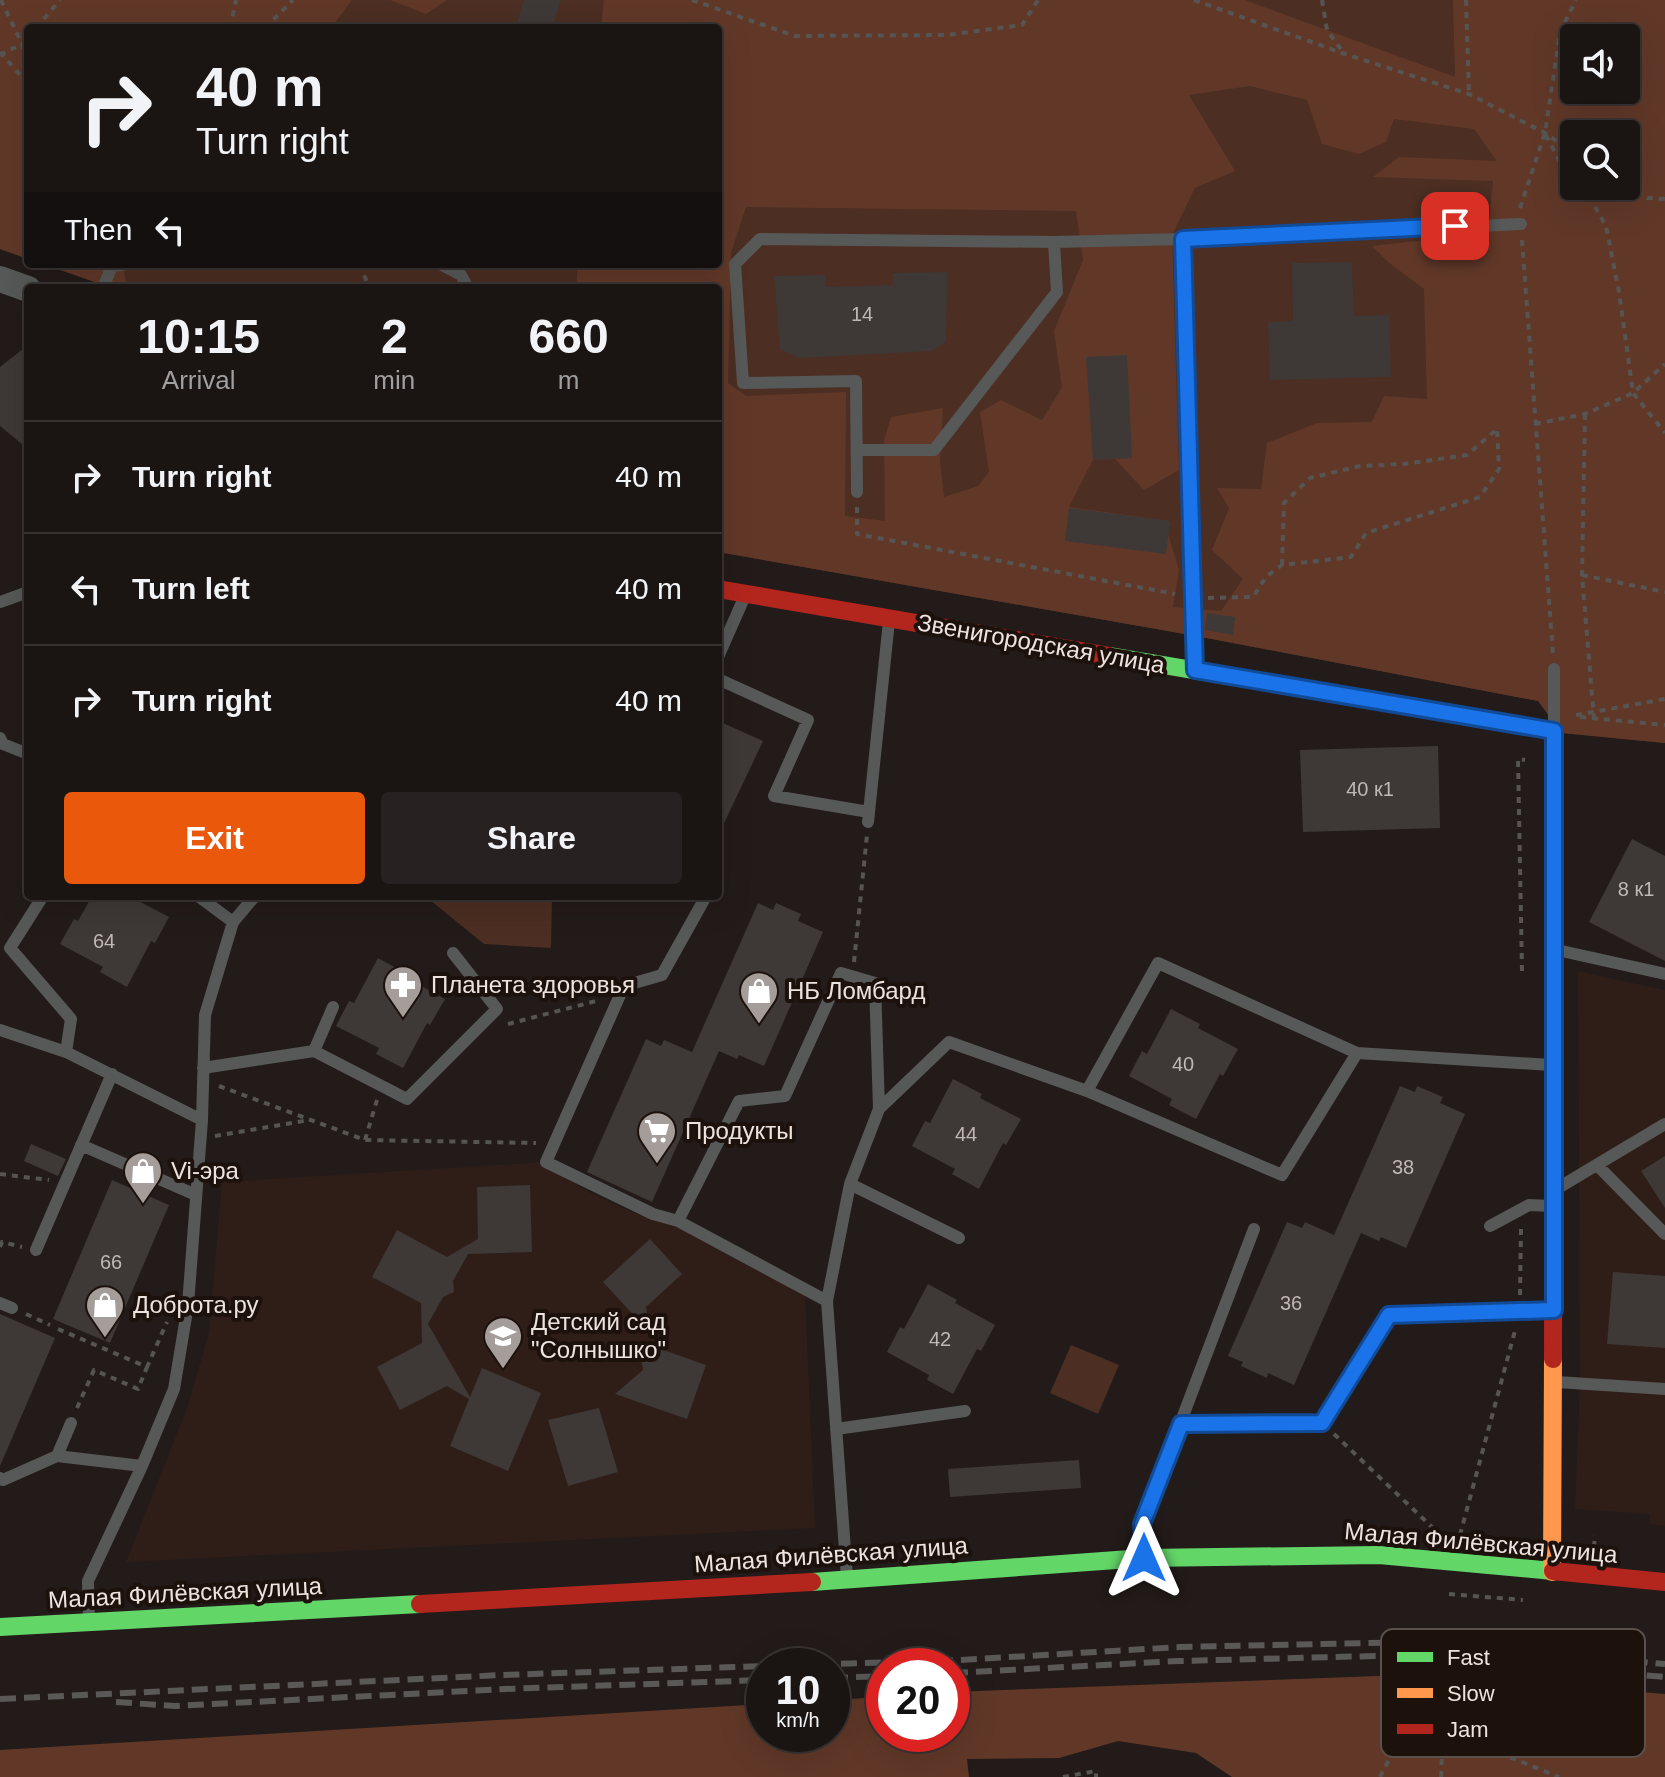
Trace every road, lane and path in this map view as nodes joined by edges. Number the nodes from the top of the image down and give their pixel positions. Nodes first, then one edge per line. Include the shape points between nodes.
1 (1, 0) edge
2 (60, 0) edge
3 (236, 0) edge
4 (293, 0) edge
5 (692, 0) edge
6 (1038, 0) edge
7 (1194, 0) edge
8 (1322, 0) edge
9 (1466, 0) edge
10 (1576, 0) edge
11 (39, 24) edge
12 (231, 24) edge
13 (269, 24) edge
14 (24, 42) edge
15 (22, 44) junction
16 (24, 51) edge
17 (0, 54) edge
18 (1345, 54) junction
19 (24, 80) edge
20 (1469, 94) junction
21 (1545, 133) junction
22 (1560, 144) edge
23 (1560, 161) edge
24 (1640, 194) edge
25 (1665, 199) edge
26 (1591, 200) edge
27 (1521, 224) junction
28 (1183, 239) junction
29 (1054, 242) junction
30 (448, 268) edge
31 (0, 279) edge
32 (466, 284) edge
33 (24, 288) edge
34 (1665, 364) edge
35 (1633, 393) junction
36 (1585, 414) junction
37 (1535, 424) junction
38 (1497, 429) dead end
39 (1665, 433) edge
40 (857, 450) junction
41 (857, 492) dead end
42 (1282, 565) dead end
43 (1582, 575) junction
44 (722, 590) edge
45 (1665, 592) edge
46 (24, 593) edge
47 (746, 594) junction
48 (0, 602) edge
49 (890, 618) junction
50 (722, 648) edge
51 (1554, 669) joint
52 (1195, 670) junction
53 (722, 681) edge
54 (1665, 699) edge
55 (1594, 711) junction
56 (1574, 716) junction
57 (1594, 719) junction
58 (1554, 722) junction
59 (1665, 725) edge
60 (1, 743) edge
61 (24, 752) edge
62 (1518, 759) dead end
63 (869, 817) junction
64 (40, 900) edge
65 (203, 900) edge
66 (252, 900) edge
67 (704, 900) edge
68 (233, 922) junction
69 (1554, 949) junction
70 (453, 953) dead end
71 (1665, 974) edge
72 (852, 976) junction
73 (1522, 983) dead end
74 (621, 994) junction
75 (333, 1007) dead end
76 (481, 1025) junction
77 (0, 1030) edge
78 (314, 1051) junction
79 (66, 1052) junction
80 (1357, 1053) junction
81 (1554, 1065) junction
82 (112, 1074) junction
83 (203, 1074) junction
84 (383, 1086) junction
85 (1087, 1091) junction
86 (879, 1109) junction
87 (311, 1119) junction
88 (202, 1120) junction
89 (1665, 1124) edge
90 (200, 1139) junction
91 (365, 1140) junction
92 (555, 1144) junction
93 (81, 1145) junction
94 (1598, 1166) junction
95 (0, 1174) edge
96 (65, 1182) junction
97 (850, 1184) junction
98 (196, 1195) junction
99 (1554, 1198) junction
100 (1521, 1210) junction
101 (678, 1221) junction
102 (1490, 1226) dead end
103 (1254, 1229) dead end
104 (1665, 1234) edge
105 (959, 1238) dead end
106 (36, 1250) dead end
107 (827, 1301) junction
108 (188, 1305) junction
109 (6, 1306) edge
110 (1554, 1310) junction
111 (1520, 1311) junction
112 (50, 1325) dead end
113 (58, 1329) dead end
114 (147, 1367) junction
115 (1554, 1382) junction
116 (1665, 1389) edge
117 (965, 1411) dead end
118 (71, 1423) joint
119 (1322, 1423) junction
120 (1181, 1424) junction
121 (836, 1429) junction
122 (57, 1456) junction
123 (142, 1466) junction
124 (0, 1478) edge
125 (1595, 1535) dead end
126 (1446, 1540) dead end
127 (1459, 1541) dead end
128 (1594, 1552) dead end
129 (1144, 1558) junction
130 (1552, 1572) junction
131 (847, 1580) junction
132 (1665, 1582) edge
133 (89, 1622) junction
134 (0, 1627) edge
135 (1390, 1757) edge
136 (1442, 1757) edge
137 (1510, 1757) edge
138 (1063, 1777) edge
139 (1096, 1777) edge
140 (1380, 1777) edge
141 (1441, 1777) edge
142 (1559, 1777) edge

1 - 15 path
2 - 11 path
3 - 12 path
4 - 13 path
5 - 6 path via 795,36 947,35 1022,25
7 - 18 path
8 - 18 path via 1327,30
9 - 20 path
10 - 21 path via 1560,32
14 - 15 path
15 - 16 path
15 - 17 path
17 - 19 path
18 - 20 path
20 - 21 path
21 - 22 path
21 - 23 path
21 - 27 path via 1519,205
24 - 25 path
26 - 35 path via 1606,226
27 - 28 lane
27 - 37 path
28 - 29 lane
28 - 52 lane
29 - 40 lane via 1057,292 934,450
29 - 40 lane via 760,239 735,264 743,383 856,381
30 - 32 lane
31 - 33 street
34 - 35 path
35 - 36 path
35 - 39 path
36 - 37 path
36 - 43 path
37 - 51 path
38 - 42 path via 1467,455 1360,466 1310,478 1284,503
40 - 41 lane
43 - 45 path
43 - 55 path
44 - 47 street, Звенигородская улица
46 - 48 lane
47 - 49 street, Звенигородская улица
47 - 50 lane
49 - 52 street, Звенигородская улица
49 - 63 lane
51 - 58 lane
52 - 58 street, Звенигородская улица
53 - 63 lane via 808,720 774,796
54 - 55 path
55 - 56 path
55 - 57 path
56 - 57 path
56 - 58 path
57 - 59 path
58 - 69 street
60 - 61 lane
62 - 73 path
63 - 72 path
64 - 79 lane via 10,948 71,1019
65 - 68 lane
66 - 68 lane
67 - 74 lane via 662,975 624,986
68 - 83 lane via 205,1015
69 - 71 lane
69 - 81 street
70 - 76 lane via 497,1009
72 - 86 lane via 875,983
72 - 101 lane via 841,973 785,1096 739,1101
74 - 76 path via 496,1027
74 - 92 lane
75 - 78 lane
76 - 84 lane via 407,1099
77 - 79 lane
78 - 83 lane
78 - 84 lane
79 - 82 lane
80 - 81 lane
80 - 85 lane via 1282,1175
80 - 85 lane via 1158,963
81 - 99 street
82 - 88 lane
82 - 93 lane
83 - 87 path
83 - 88 lane
84 - 91 path
85 - 86 lane via 949,1042
86 - 97 lane
87 - 90 path
87 - 91 path
88 - 90 lane
89 - 94 lane
90 - 98 lane
91 - 92 path
92 - 101 lane via 546,1162
93 - 96 lane
93 - 98 lane
94 - 99 lane
94 - 104 lane
95 - 96 path
96 - 106 lane
97 - 105 lane
97 - 107 lane
98 - 108 lane
99 - 100 lane
99 - 110 street
100 - 102 lane
100 - 111 path
101 - 107 lane
103 - 120 lane
107 - 121 lane
108 - 114 path via 176,1300
108 - 123 lane via 174,1389
109 - 112 path
110 - 111 lane
110 - 115 street
111 - 119 lane via 1389,1315
111 - 127 path
113 - 114 path
114 - 118 path via 138,1389 94,1370
115 - 116 lane
115 - 130 street
117 - 121 lane
118 - 122 lane
119 - 120 lane
119 - 126 path
120 - 129 lane via 1142,1524
121 - 131 lane
122 - 123 lane
122 - 124 lane
123 - 133 lane via 88,1581
125 - 128 path
129 - 130 street, Малая Филёвская улица via 1379,1555
129 - 131 street, Малая Филёвская улица
130 - 132 street, Малая Филёвская улица
131 - 133 street, Малая Филёвская улица
133 - 134 street, Малая Филёвская улица
135 - 140 path
136 - 141 path
137 - 142 path
138 - 139 path via 1096,1771

